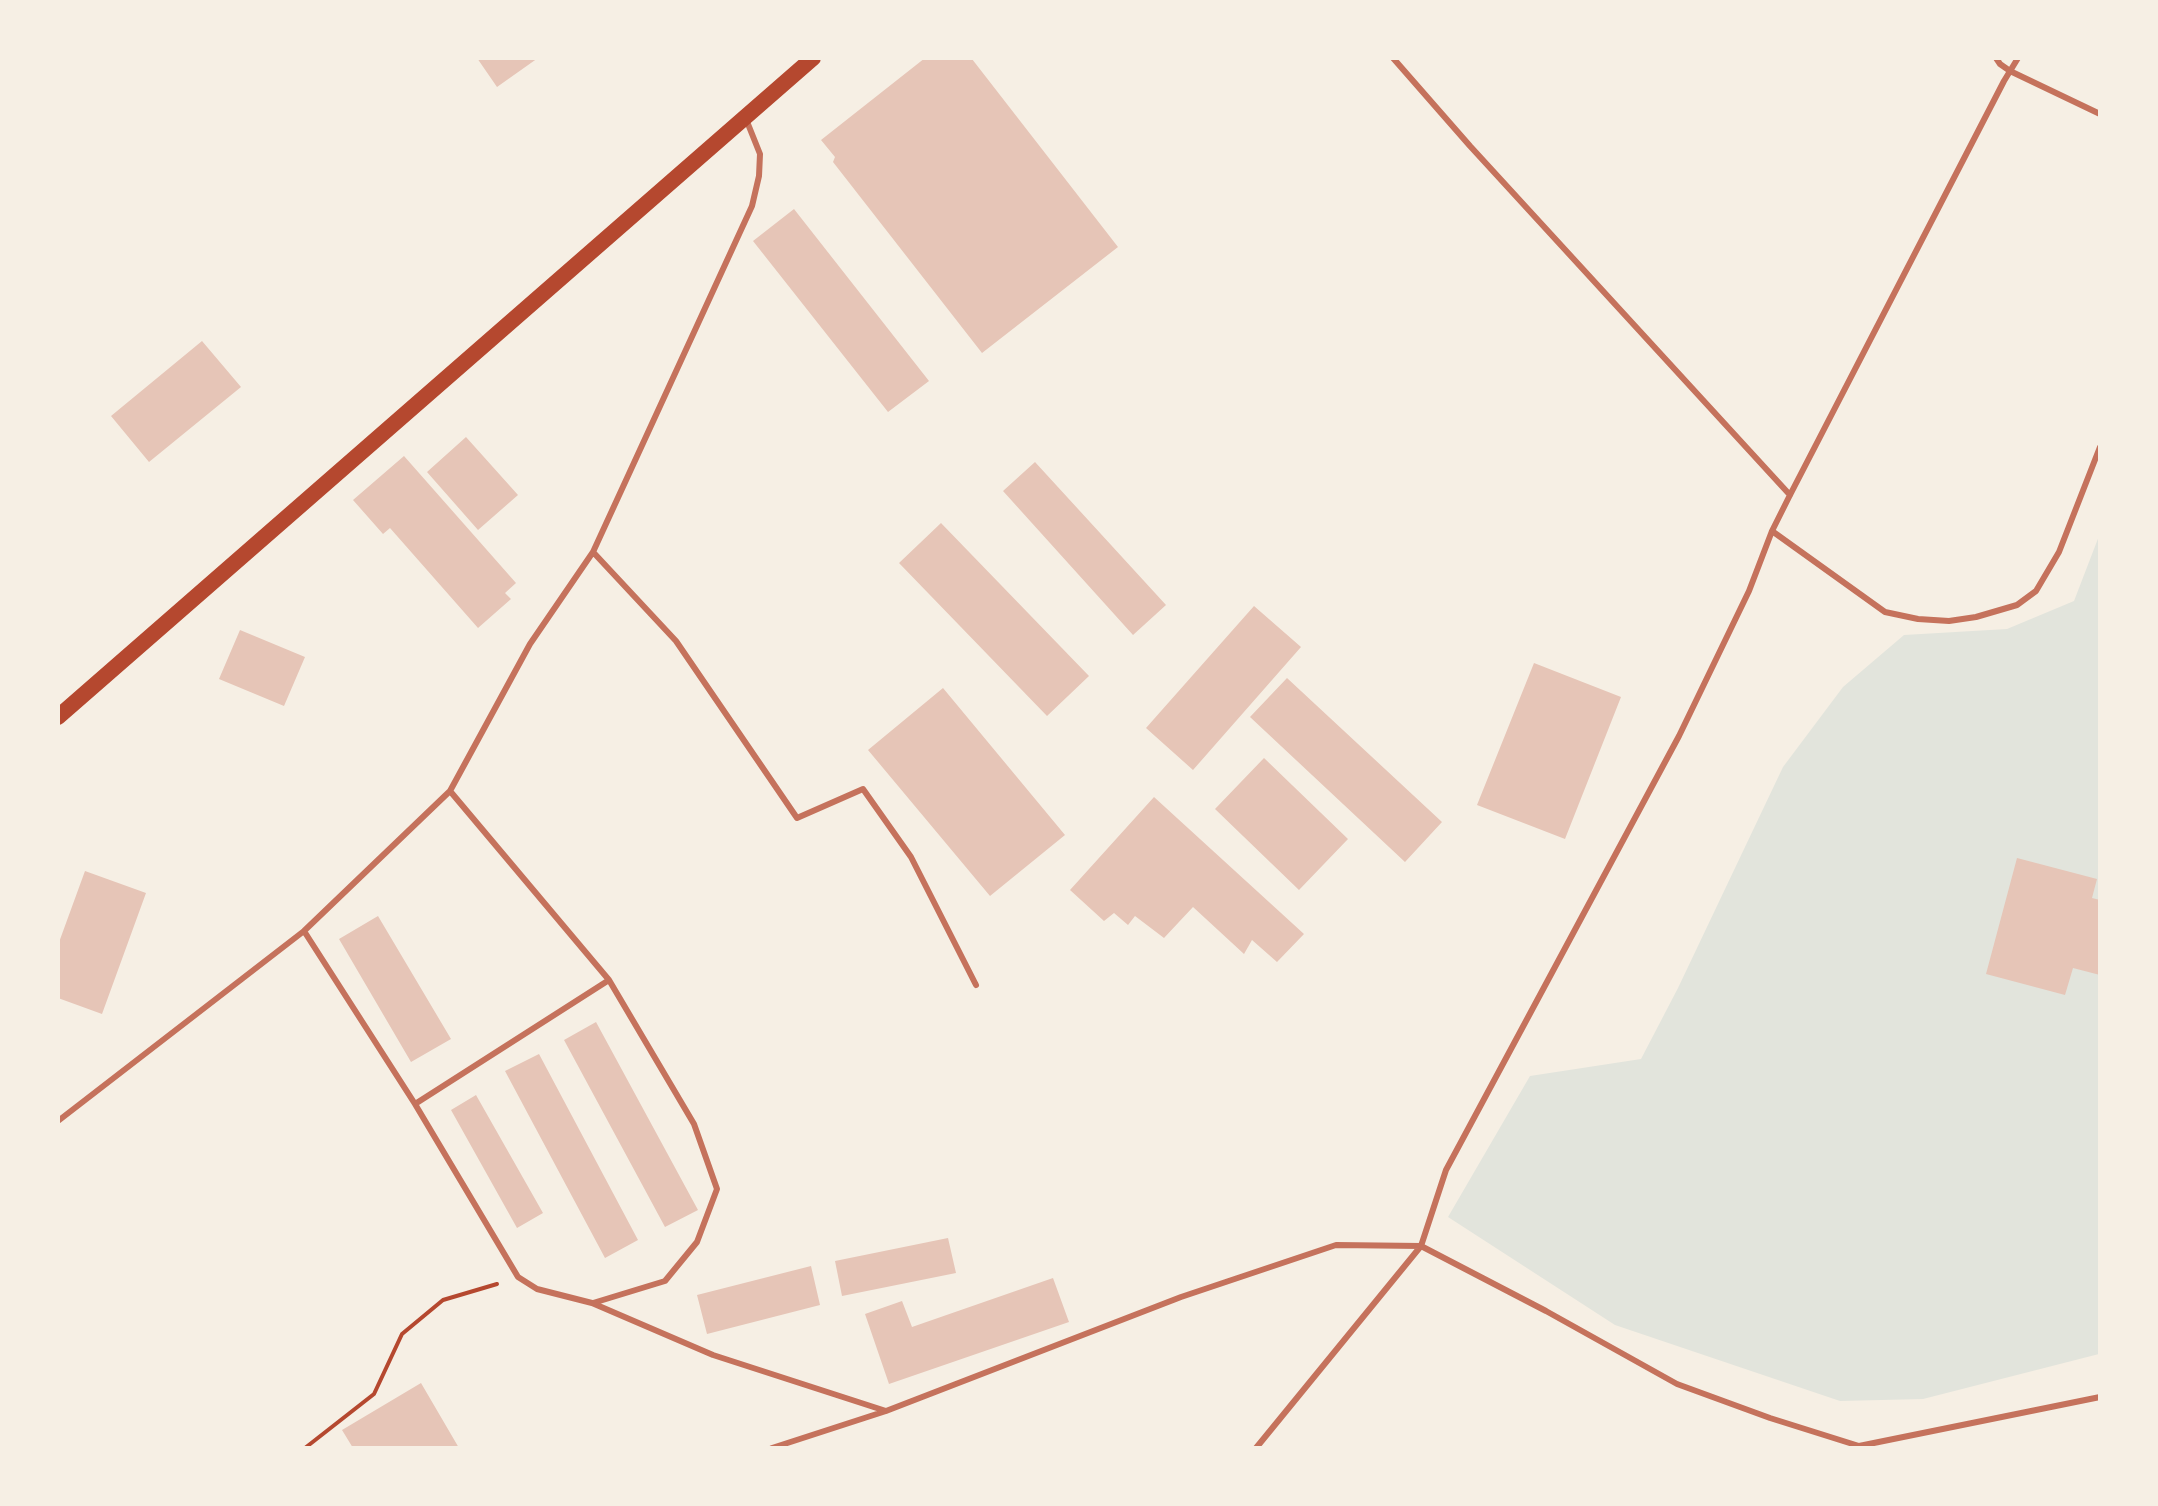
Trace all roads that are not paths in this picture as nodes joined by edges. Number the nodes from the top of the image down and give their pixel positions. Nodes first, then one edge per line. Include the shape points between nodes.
1 (813, 58) edge
2 (1393, 58) edge
3 (1996, 58) edge
4 (2018, 58) edge
5 (2010, 71) junction
6 (2100, 114) edge
7 (745, 118) junction
8 (2100, 447) edge
9 (1790, 495) junction
10 (1772, 531) junction
11 (593, 552) junction
12 (58, 717) edge
13 (450, 791) junction
14 (304, 931) junction
15 (609, 980) junction
16 (976, 985) dead end
17 (415, 1104) junction
18 (58, 1121) edge
19 (1421, 1246) junction
20 (592, 1303) junction
21 (2100, 1396) edge
22 (886, 1411) junction
23 (1858, 1447) edge
24 (772, 1448) edge
25 (1256, 1448) edge

1 - 7 highway
2 - 9 street
3 - 5 street
4 - 5 street
5 - 6 street
5 - 9 street
7 - 11 street via 760,154 752,206
7 - 12 highway
8 - 10 street via 2059,552 2036,591 2017,605 1976,616 1949,621 1885,612
9 - 10 street
10 - 19 street via 1749,591 1679,736 1446,1170
11 - 13 street via 530,644
11 - 16 street via 676,641 797,818 863,789 910,857
13 - 14 street
13 - 15 street
14 - 17 street
14 - 18 street
15 - 17 street
15 - 20 street via 694,1124 717,1189 697,1242 665,1281
17 - 20 street via 518,1277 537,1289
19 - 22 street via 1336,1245 1182,1297
19 - 23 street via 1677,1384
19 - 25 street
20 - 22 street via 713,1355
21 - 23 street
22 - 24 street

